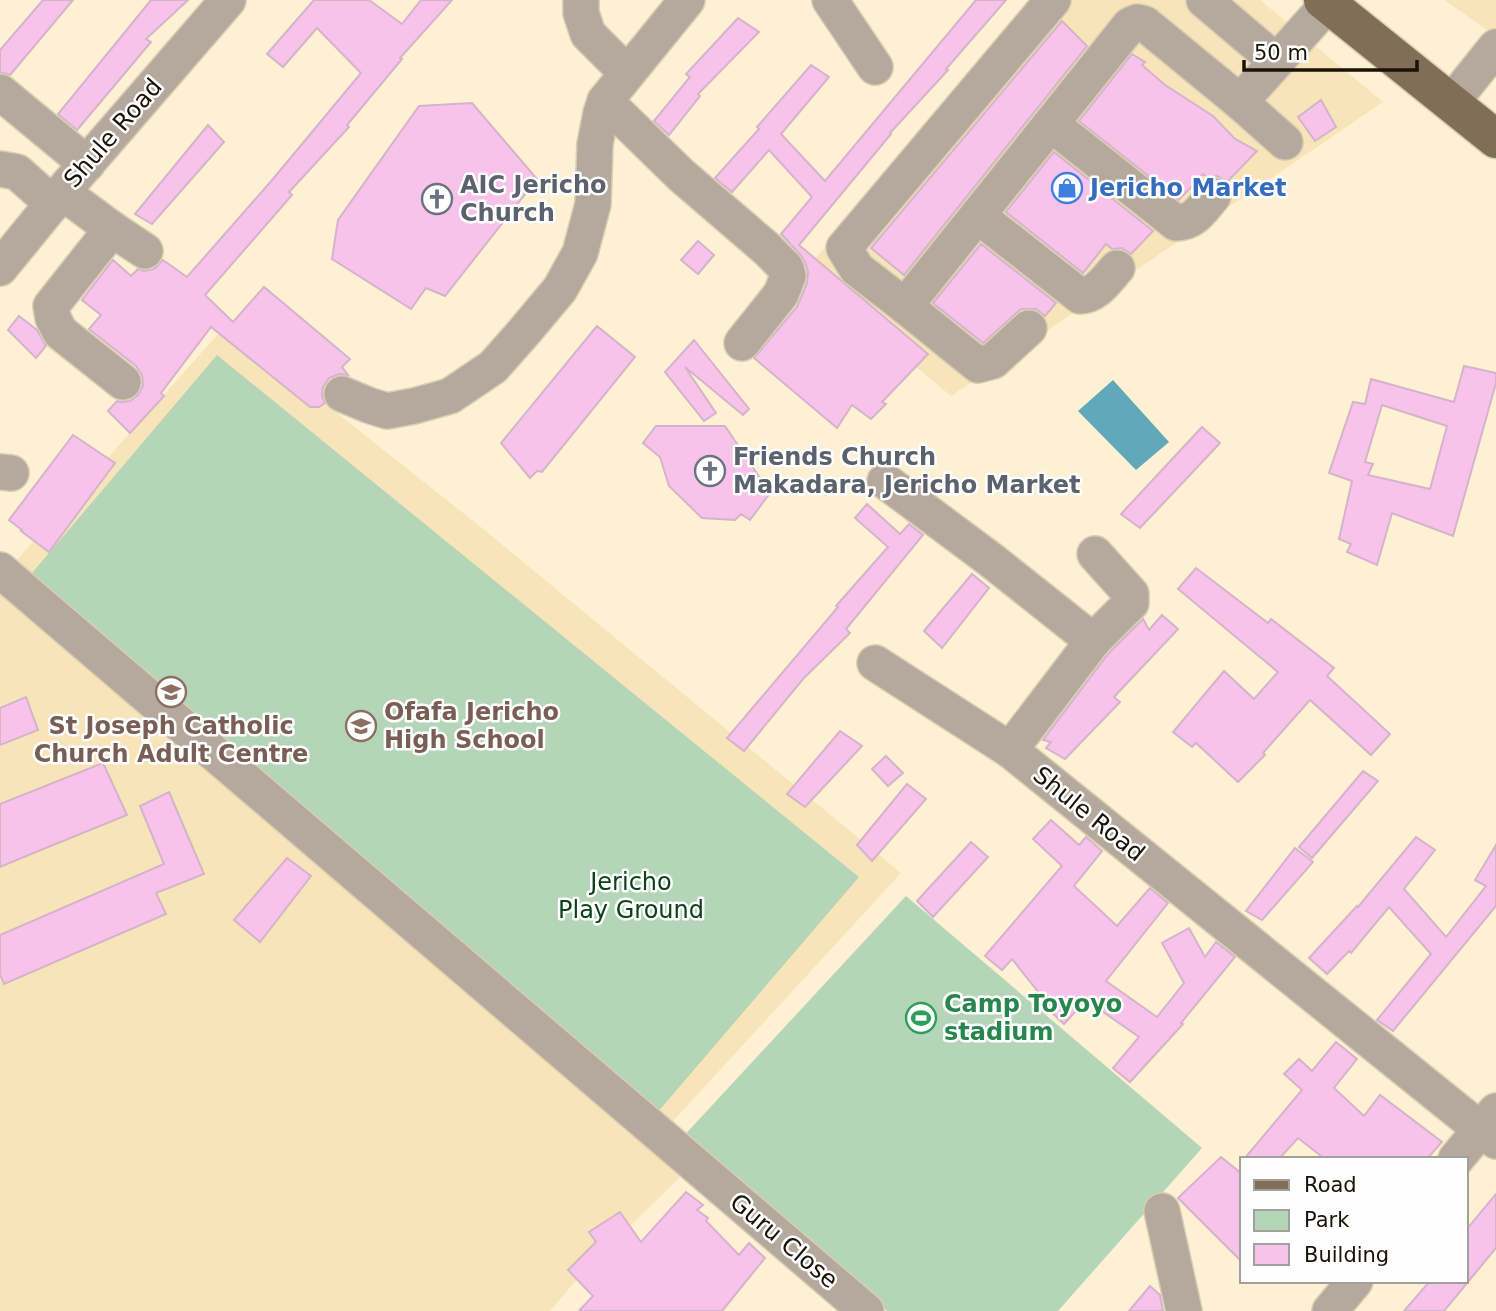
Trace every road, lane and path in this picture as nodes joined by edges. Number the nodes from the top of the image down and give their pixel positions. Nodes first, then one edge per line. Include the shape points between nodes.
1 (228, 0) edge
2 (581, 0) edge
3 (687, 0) edge
4 (830, 0) edge
5 (1053, 0) edge
6 (1204, 0) edge
7 (1326, 2) edge
8 (1496, 47) edge
9 (1276, 61) junction
10 (875, 67) dead end
11 (627, 74) junction
12 (0, 92) edge
13 (605, 101) junction
14 (1240, 102) junction
15 (1451, 103) junction
16 (1051, 124) junction
17 (1496, 139) edge
18 (1285, 142) dead end
19 (87, 164) junction
20 (0, 169) edge
21 (1213, 196) dead end
22 (58, 198) junction
23 (978, 216) junction
24 (112, 229) junction
25 (145, 251) dead end
26 (0, 268) edge
27 (1117, 268) dead end
28 (905, 306) junction
29 (1029, 328) dead end
30 (742, 343) dead end
31 (123, 382) dead end
32 (342, 394) dead end
33 (885, 481) dead end
34 (1095, 554) dead end
35 (0, 570) edge
36 (1093, 641) junction
37 (875, 663) dead end
38 (1010, 750) junction
39 (1491, 1127) edge
40 (1458, 1157) edge
41 (1162, 1211) dead end
42 (1353, 1283) edge
43 (866, 1311) edge
44 (1184, 1311) edge
45 (1330, 1311) edge

1 - 19 street, Shule Road
2 - 11 street via 588,34
3 - 11 street
4 - 10 street
5 - 28 street via 844,248 857,269
6 - 9 street
7 - 9 street
7 - 15 main road
8 - 15 street
9 - 14 street
11 - 13 street
12 - 19 street
13 - 30 street via 786,268 788,276 780,294
13 - 32 street via 595,144 593,204 580,253 560,289 493,367 450,396 414,407 387,411
14 - 16 street via 1137,22
14 - 18 street
15 - 17 main road
16 - 21 street via 1176,223 1192,219
16 - 23 street
19 - 22 street, Shule Road
20 - 22 street via 17,172
22 - 24 street
22 - 26 street, Shule Road
23 - 27 street via 1080,296 1093,293
23 - 28 street
24 - 25 street
24 - 31 street via 51,306 60,332
28 - 29 street via 978,365 993,361
33 - 36 street
34 - 36 street, Shule Road via 1131,594 1131,603
35 - 43 street, Guru Close
36 - 38 street, Shule Road
37 - 38 street
38 - 39 street, Shule Road
39 - 40 street
41 - 44 street
42 - 45 street

